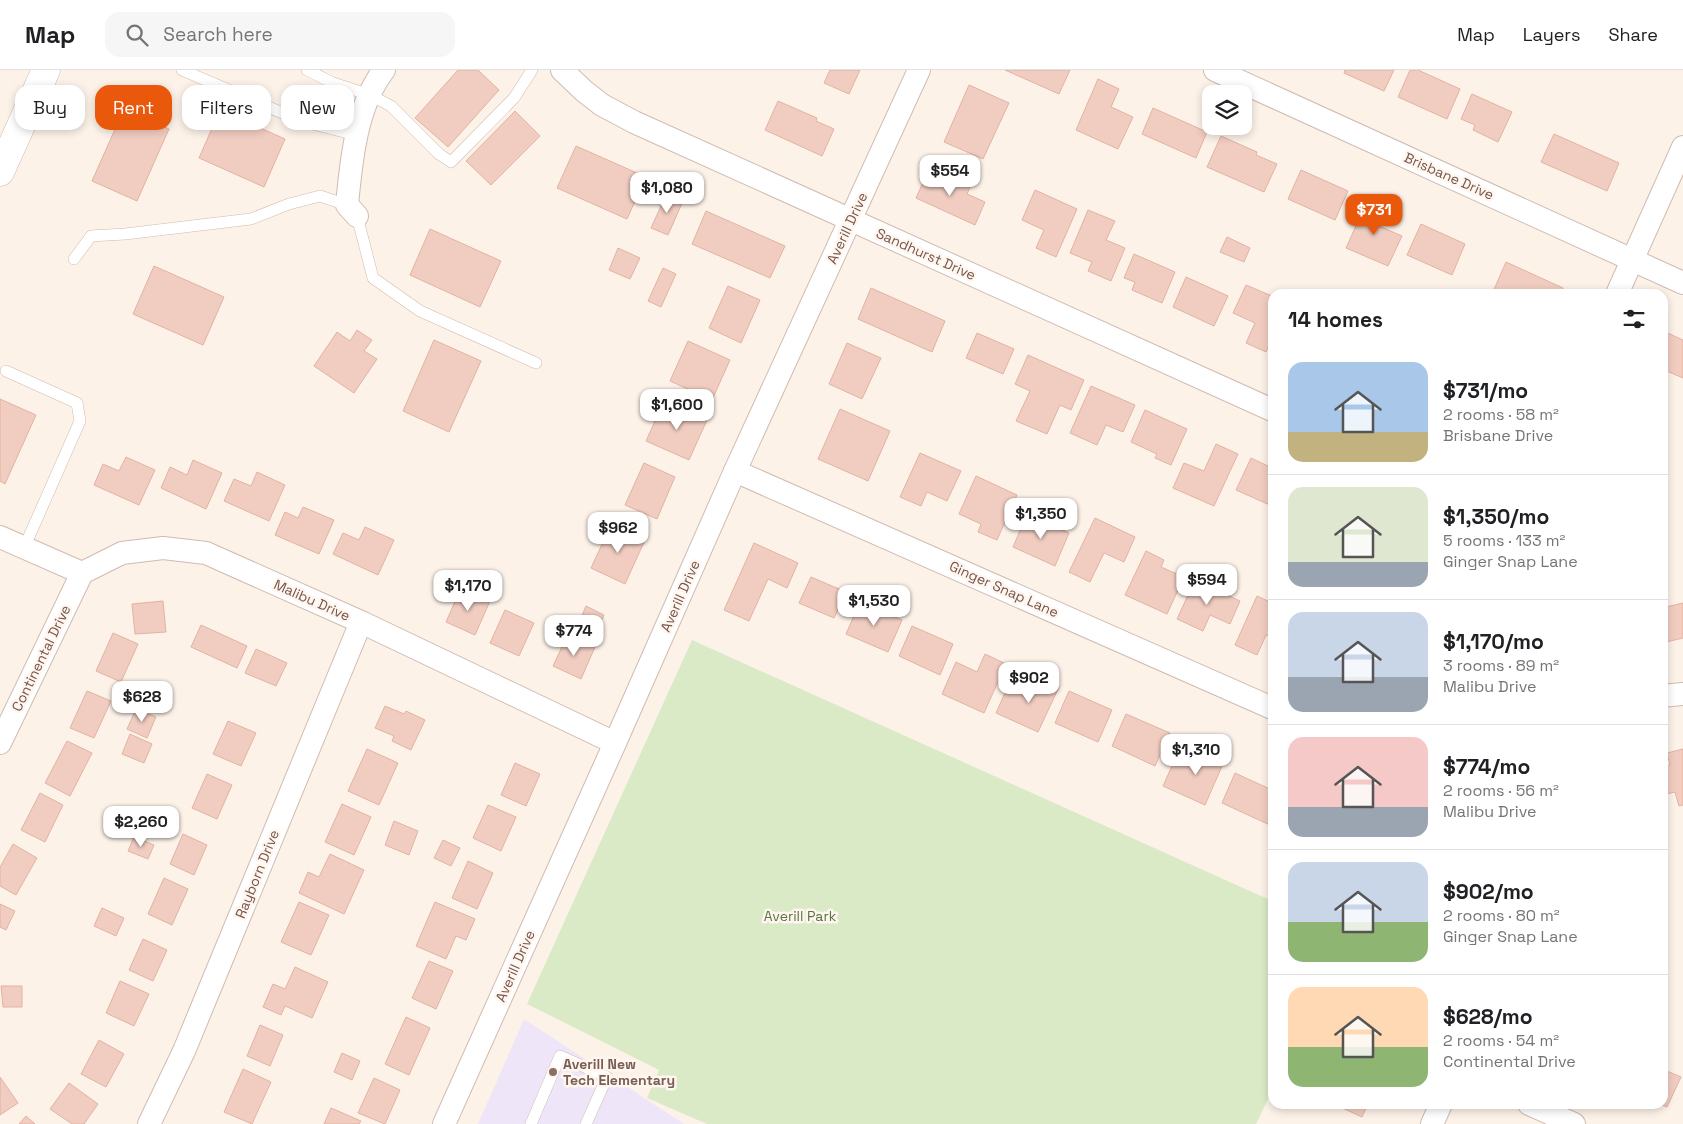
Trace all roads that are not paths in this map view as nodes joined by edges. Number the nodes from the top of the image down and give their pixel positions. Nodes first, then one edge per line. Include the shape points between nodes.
1 (46, 70) edge
2 (182, 70) edge
3 (307, 70) edge
4 (384, 70) edge
5 (532, 70) edge
6 (562, 70) edge
7 (919, 70) edge
8 (1215, 70) edge
9 (370, 96) junction
10 (356, 135) junction
11 (1683, 147) edge
12 (0, 172) edge
13 (352, 210) junction
14 (851, 220) junction
15 (74, 259) dead end
16 (1632, 260) junction
17 (1683, 282) edge
18 (1619, 289) edge
19 (536, 363) dead end
20 (6, 371) dead end
21 (1268, 408) edge
22 (735, 471) junction
23 (0, 537) edge
24 (24, 548) junction
25 (82, 573) junction
26 (361, 622) junction
27 (1683, 694) edge
28 (1668, 695) edge
29 (1268, 706) edge
30 (0, 743) edge
31 (616, 743) junction
32 (1439, 1109) edge
33 (1540, 1109) edge
34 (149, 1124) edge
35 (444, 1124) edge
36 (531, 1124) edge
37 (586, 1124) edge
38 (1432, 1124) edge
39 (1574, 1124) edge

1 - 12 main road
2 - 10 lane via 301,122
3 - 9 lane
4 - 9 street
5 - 9 lane via 514,98 451,162 391,106
6 - 14 street, Sandhurst Drive via 602,105 634,122
7 - 14 street, Averill Drive
8 - 16 street, Brisbane Drive
9 - 10 street
10 - 13 street via 352,152
11 - 16 street
13 - 15 lane via 320,196 251,218 91,236
13 - 19 lane via 373,278 420,311
14 - 21 street, Sandhurst Drive
14 - 22 street, Averill Drive
16 - 17 street, Brisbane Drive
16 - 18 street
20 - 24 lane via 76,403 80,421
22 - 29 street, Ginger Snap Lane
22 - 31 street, Averill Drive
23 - 24 street
24 - 25 street
25 - 26 street, Malibu Drive via 122,553 163,548 206,553
25 - 30 street, Continental Drive
26 - 31 street, Malibu Drive
26 - 34 street, Rayborn Drive via 184,1050
27 - 28 street
31 - 35 street, Averill Drive
32 - 38 street
33 - 39 street
36 - 37 lane via 560,1056 607,1077

